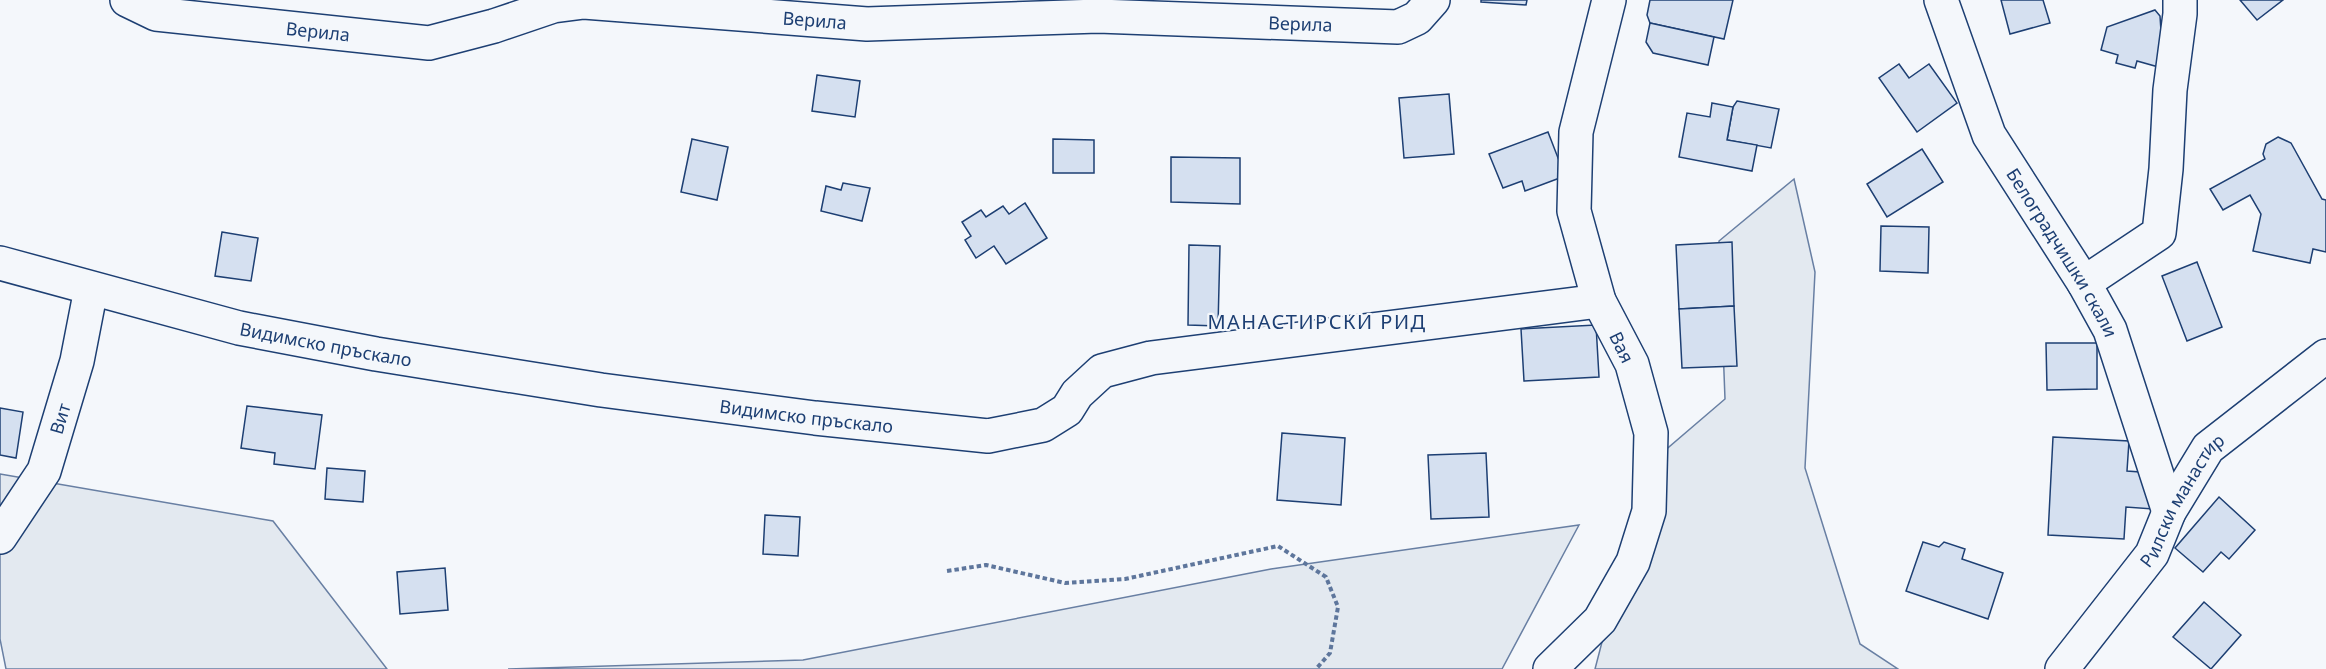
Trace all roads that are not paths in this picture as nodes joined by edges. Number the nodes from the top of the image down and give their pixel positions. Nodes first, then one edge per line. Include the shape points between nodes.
1 (127, 0) edge
2 (1432, 0) edge
3 (1609, 0) edge
4 (1941, 0) edge
5 (2180, 0) edge
6 (0, 263) edge
7 (2084, 283) junction
8 (91, 289) junction
9 (1599, 301) junction
10 (2326, 356) edge
11 (2169, 513) junction
12 (0, 537) edge
13 (1550, 669) edge
14 (2062, 669) edge

1 - 2 street, Верила via 156,14 429,43 553,6 584,2 867,24 1098,16 1398,27 1417,18
3 - 9 street, Вая via 1576,132 1574,211
4 - 7 street, Белоградчишки скали via 1989,135
5 - 7 street via 2159,233
6 - 8 street, Видимско пръскало
7 - 11 street, Белоградчишки скали via 2110,330
8 - 9 street, Видимско пръскало via 239,328 376,354 815,418 988,436 1043,425 1067,410 1077,394 1102,371 1151,357
8 - 12 street, Вит via 77,361 44,471
9 - 13 street, Вая via 1632,364 1651,433 1649,511 1633,562 1600,620
10 - 11 street, Рилски манастир via 2208,448
11 - 14 street, Рилски манастир via 2152,554

